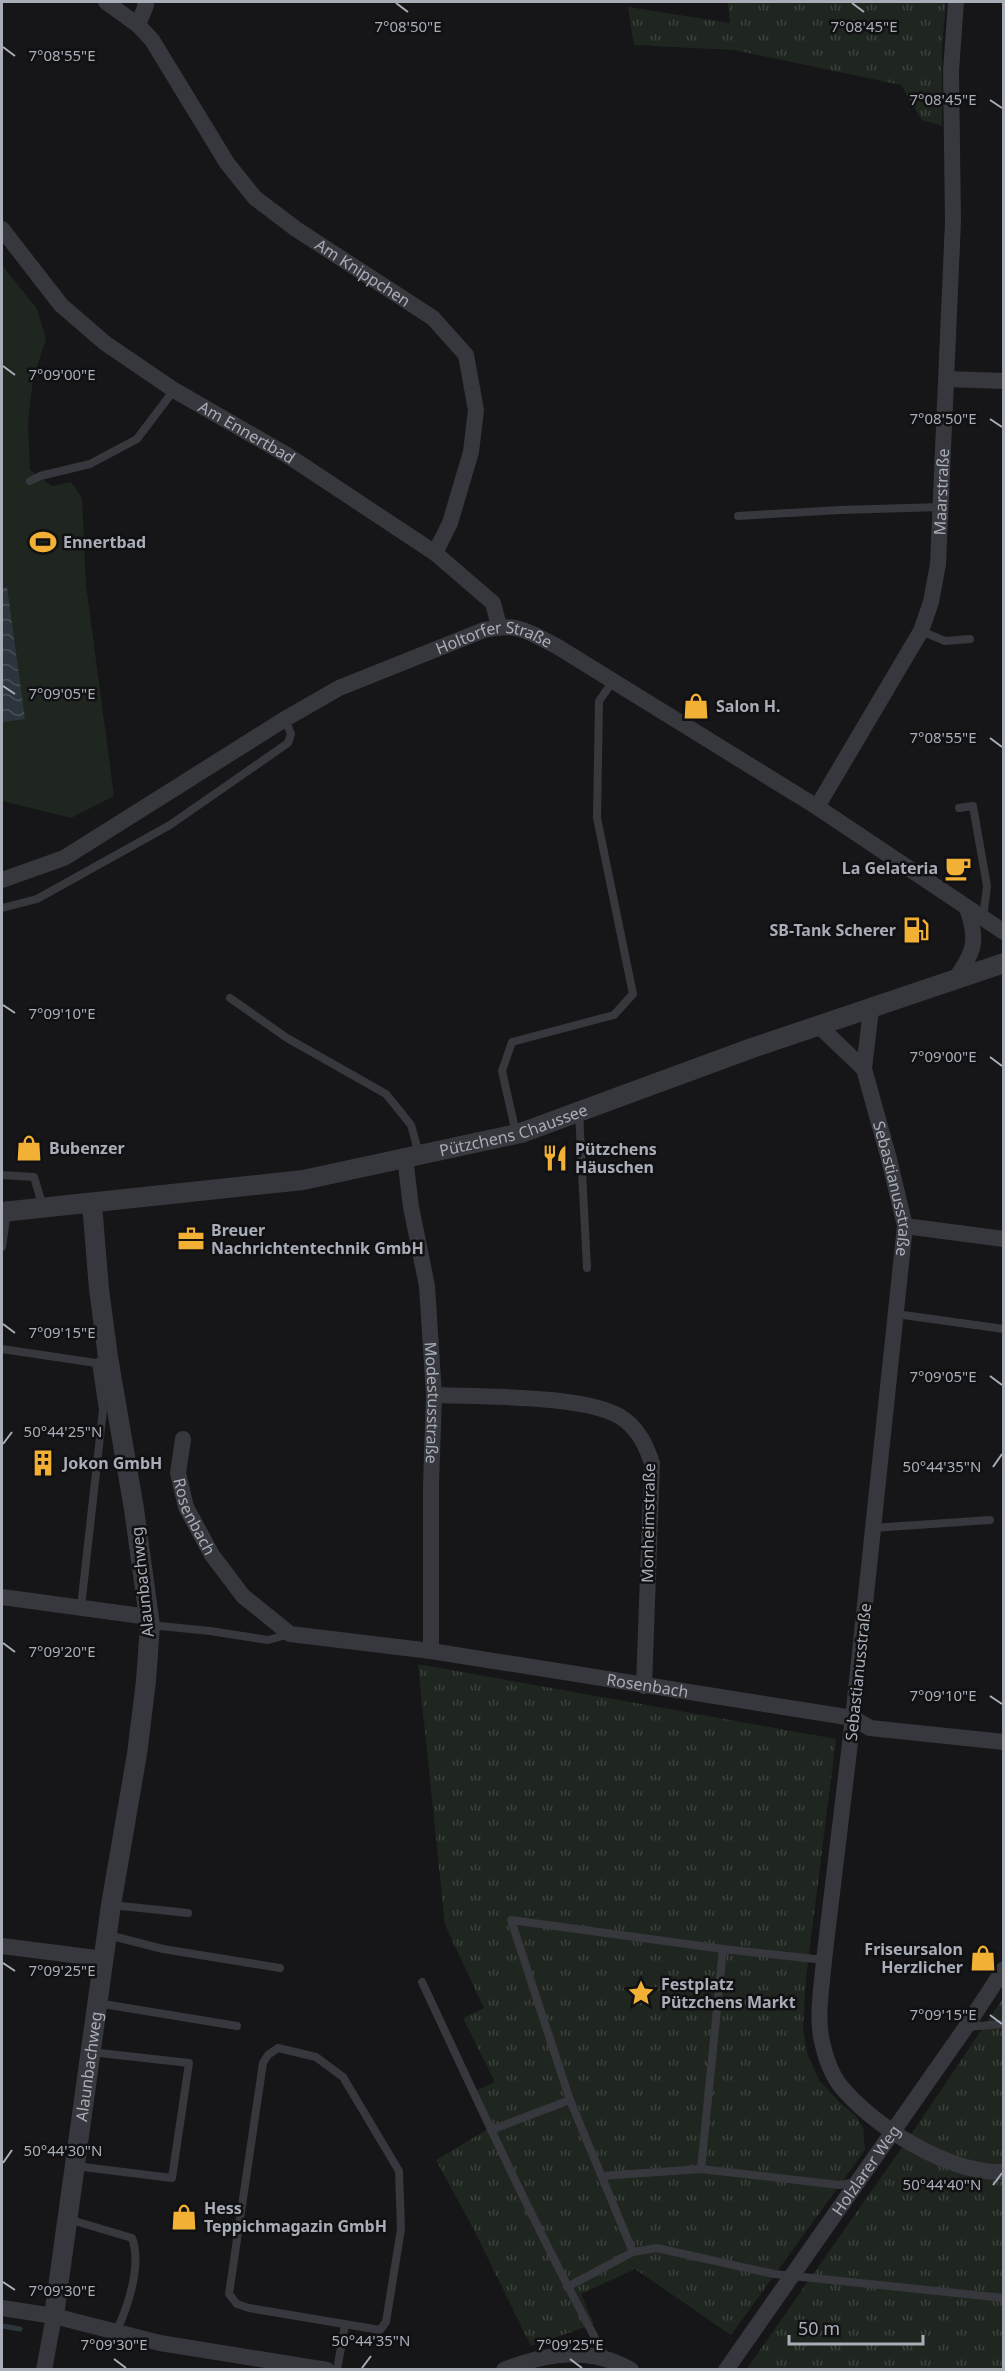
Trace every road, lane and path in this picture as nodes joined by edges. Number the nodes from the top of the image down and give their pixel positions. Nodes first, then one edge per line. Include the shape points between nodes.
1 (106, 2) edge
2 (145, 2) edge
3 (956, 2) edge
4 (138, 26) junction
5 (2, 228) edge
6 (947, 379) junction
7 (1004, 381) edge
8 (174, 390) junction
9 (30, 481) dead end
10 (941, 507) junction
11 (738, 516) dead end
12 (435, 553) junction
13 (499, 626) junction
14 (921, 631) junction
15 (970, 639) dead end
16 (613, 681) junction
17 (285, 719) junction
18 (817, 807) junction
19 (959, 808) dead end
20 (2, 880) edge
21 (2, 908) edge
22 (967, 908) junction
23 (982, 918) junction
24 (1004, 932) edge
25 (1004, 963) edge
26 (956, 978) junction
27 (230, 998) dead end
28 (871, 1009) junction
29 (819, 1026) junction
30 (864, 1069) junction
31 (579, 1112) junction
32 (517, 1134) junction
33 (412, 1155) junction
34 (2, 1175) edge
35 (92, 1204) junction
36 (43, 1208) junction
37 (4, 1212) edge
38 (905, 1226) junction
39 (1004, 1239) edge
40 (2, 1247) edge
41 (587, 1268) dead end
42 (896, 1314) junction
43 (1004, 1329) edge
44 (2, 1348) edge
45 (102, 1360) junction
46 (434, 1395) junction
47 (183, 1439) dead end
48 (990, 1520) dead end
49 (873, 1528) junction
50 (2, 1597) edge
51 (81, 1607) junction
52 (149, 1621) junction
53 (290, 1634) junction
54 (431, 1651) junction
55 (644, 1686) junction
56 (853, 1718) junction
57 (1004, 1743) edge
58 (111, 1905) junction
59 (188, 1913) dead end
60 (108, 1935) junction
61 (2, 1946) edge
62 (723, 1949) junction
63 (104, 1959) junction
64 (824, 1960) junction
65 (280, 1968) dead end
66 (1004, 1969) edge
67 (422, 1982) dead end
68 (98, 2003) junction
69 (1004, 2024) edge
70 (237, 2026) dead end
71 (966, 2027) junction
72 (91, 2052) junction
73 (570, 2100) junction
74 (491, 2130) junction
75 (892, 2132) junction
76 (75, 2166) junction
77 (701, 2169) junction
78 (1004, 2172) edge
79 (602, 2176) junction
80 (858, 2182) junction
81 (68, 2219) junction
82 (633, 2252) junction
83 (792, 2275) junction
84 (567, 2287) junction
85 (1004, 2298) edge
86 (2, 2308) edge
87 (54, 2316) junction
88 (345, 2325) junction
89 (116, 2332) junction
90 (606, 2358) junction
91 (44, 2370) edge
92 (327, 2370) edge
93 (337, 2370) edge
94 (504, 2370) edge
95 (631, 2370) edge
96 (726, 2370) edge

1 - 4 street, Am Knippchen
2 - 4 street
3 - 6 street, Maarstraße via 951,71 953,221
4 - 12 street, Am Knippchen via 152,40 227,163 255,198 433,318 466,355 476,410 471,452 450,523
5 - 8 street, Am Ennertbad via 61,305 105,343
6 - 7 street
6 - 10 street, Maarstraße
8 - 9 lane via 137,439 90,464
8 - 12 street, Am Ennertbad via 287,455
10 - 11 lane
10 - 14 street, Maarstraße via 938,564
12 - 13 street, Am Ennertbad via 493,603
13 - 16 street, Holtorfer Straße via 531,633
13 - 17 street, Holtorfer Straße via 339,688
14 - 15 lane via 945,641
14 - 18 street, Maarstraße
16 - 18 street, Holtorfer Straße
16 - 32 lane via 599,701 597,818 633,994 614,1015 512,1042 502,1071
17 - 20 street, Holtorfer Straße via 64,858
17 - 21 lane via 291,734 288,743 185,815 37,898
18 - 22 street, Holtorfer Straße
19 - 23 lane via 973,806 987,886
22 - 23 street, Holtorfer Straße
22 - 26 street via 975,942 970,959
23 - 24 street, Holtorfer Straße
25 - 26 street, Pützchens Chaussee
26 - 28 street, Pützchens Chaussee
27 - 33 lane via 287,1038 386,1094 411,1125
28 - 29 street, Pützchens Chaussee
28 - 30 street, Sebastianusstraße
29 - 30 street
29 - 31 street, Pützchens Chaussee
30 - 38 street, Sebastianusstraße
31 - 32 street, Pützchens Chaussee
31 - 41 lane
32 - 33 street, Pützchens Chaussee
33 - 35 street, Pützchens Chaussee via 303,1180
33 - 46 street, Modestusstraße via 411,1207 427,1286
34 - 36 lane via 34,1177
35 - 36 street, Pützchens Chaussee
35 - 45 street, Alaunbachweg
36 - 37 street, Pützchens Chaussee
37 - 40 lane
38 - 39 street
38 - 42 street, Sebastianusstraße
42 - 43 lane
42 - 49 street, Sebastianusstraße
44 - 45 lane
45 - 51 lane via 103,1410
45 - 52 street, Alaunbachweg via 134,1509
46 - 54 street, Modestusstraße
46 - 55 street, Monheimstraße via 567,1401 610,1410 636,1429 652,1463
47 - 53 street, Rosenbach via 178,1473 186,1507 212,1555 243,1596
48 - 49 lane
49 - 56 street, Sebastianusstraße
50 - 51 street, Rosenbach
51 - 52 street, Rosenbach
52 - 53 lane, Rosenbach via 268,1640
52 - 58 street, Alaunbachweg via 137,1754
53 - 54 street, Rosenbach
54 - 55 street, Rosenbach
55 - 56 street, Rosenbach
56 - 57 street, Rosenbach via 870,1728
56 - 64 street, Sebastianusstraße
58 - 59 lane
58 - 60 street, Alaunbachweg
60 - 63 street, Alaunbachweg
60 - 65 lane via 163,1949
61 - 63 street
62 - 64 lane
62 - 73 lane via 511,1920
62 - 77 lane
63 - 68 street, Alaunbachweg
64 - 75 street, Sebastianusstraße via 820,2022 829,2062 838,2082 859,2106
66 - 71 street, Holzlarer Weg
67 - 74 lane
68 - 70 lane
68 - 72 street, Alaunbachweg
69 - 71 lane
71 - 75 street, Holzlarer Weg
72 - 76 street, Alaunbachweg
72 - 76 lane via 189,2063 172,2178
73 - 74 lane
73 - 79 lane
74 - 84 lane
75 - 78 street, Sebastianusstraße via 958,2166 987,2173
75 - 80 street, Holzlarer Weg
76 - 81 street, Alaunbachweg
77 - 79 lane
77 - 80 lane via 839,2185
79 - 82 lane
80 - 83 street, Holzlarer Weg
81 - 87 street, Alaunbachweg
81 - 89 lane via 132,2238 137,2251 127,2308
82 - 83 lane via 657,2247
82 - 84 lane
83 - 85 lane
83 - 96 street, Holzlarer Weg
84 - 90 lane
86 - 87 street
87 - 89 street
87 - 91 street
88 - 88 lane via 249,2308 237,2304 229,2294 262,2063 278,2048 316,2057 343,2077 399,2171 401,2229 386,2322 380,2330
88 - 93 lane
89 - 92 street via 160,2343
90 - 94 street via 572,2353 529,2360
90 - 95 street

